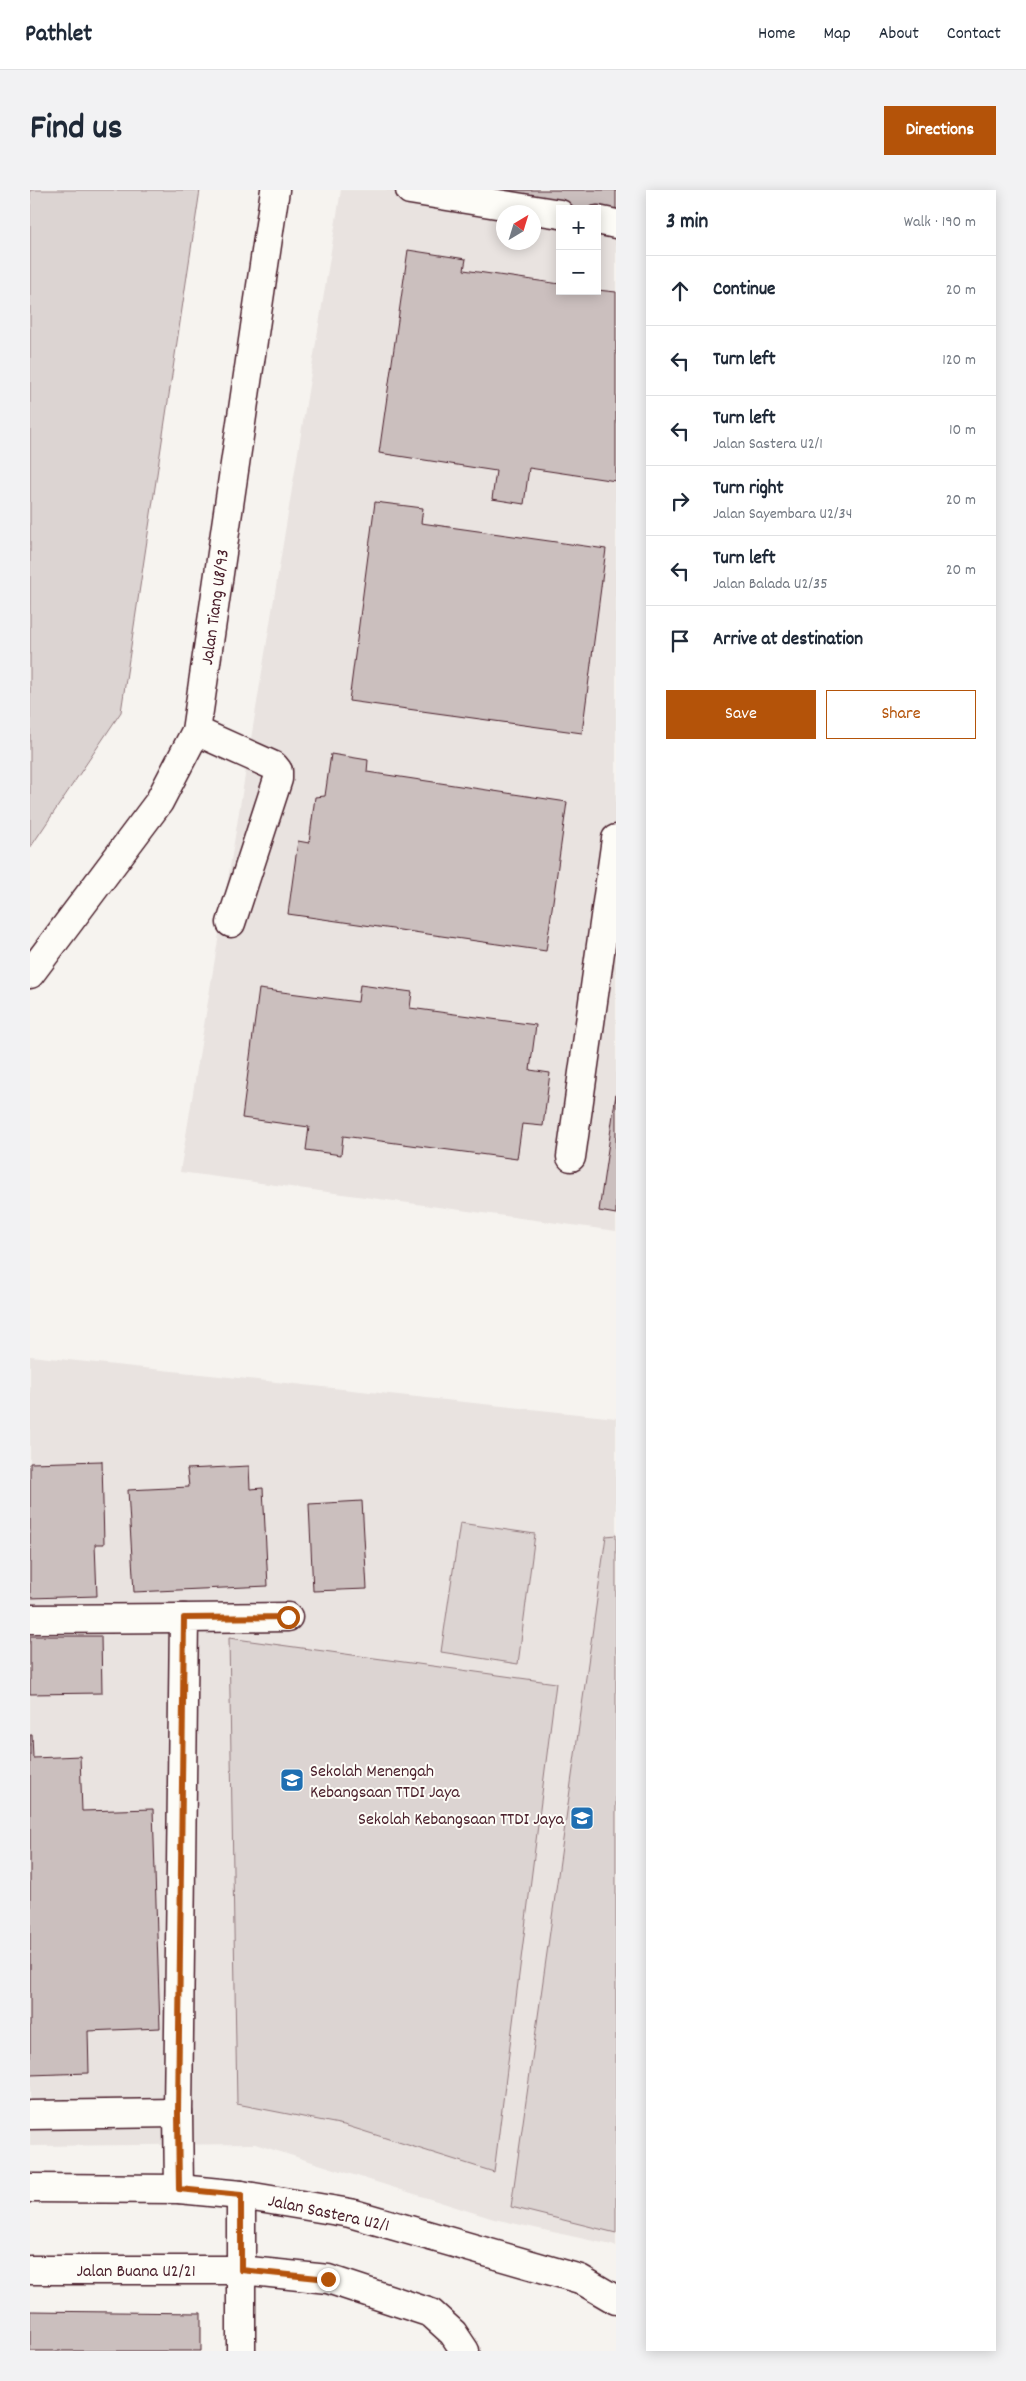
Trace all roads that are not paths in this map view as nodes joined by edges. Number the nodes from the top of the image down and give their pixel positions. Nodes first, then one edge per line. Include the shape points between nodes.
1 (275, 190) edge
2 (410, 190) edge
3 (556, 213) edge
4 (601, 221) edge
5 (616, 224) edge
6 (196, 730) junction
7 (616, 840) edge
8 (231, 923) dead end
9 (30, 974) edge
10 (571, 1158) dead end
11 (288, 1617) dead end
12 (184, 1618) junction
13 (30, 1619) edge
14 (178, 2113) junction
15 (30, 2115) edge
16 (30, 2188) edge
17 (179, 2189) junction
18 (241, 2195) junction
19 (30, 2270) edge
20 (241, 2270) junction
21 (616, 2300) edge
22 (241, 2351) edge
23 (465, 2351) edge

1 - 6 street, Jalan Tiang U8/93
2 - 3 street
4 - 5 street
6 - 8 street via 274,766 278,771
6 - 9 street, Jalan Tiang U8/93 via 159,802
7 - 10 street
11 - 12 street
12 - 13 street
12 - 14 street
14 - 15 street
14 - 17 street
16 - 17 street, Jalan Sastera U2/1
17 - 18 street, Jalan Sastera U2/1
18 - 20 street
18 - 21 street, Jalan Sastera U2/1 via 350,2212 580,2279
19 - 20 street, Jalan Buana U2/21
20 - 22 street
20 - 23 street, Jalan Buana U2/21 via 328,2279 431,2313 453,2333

